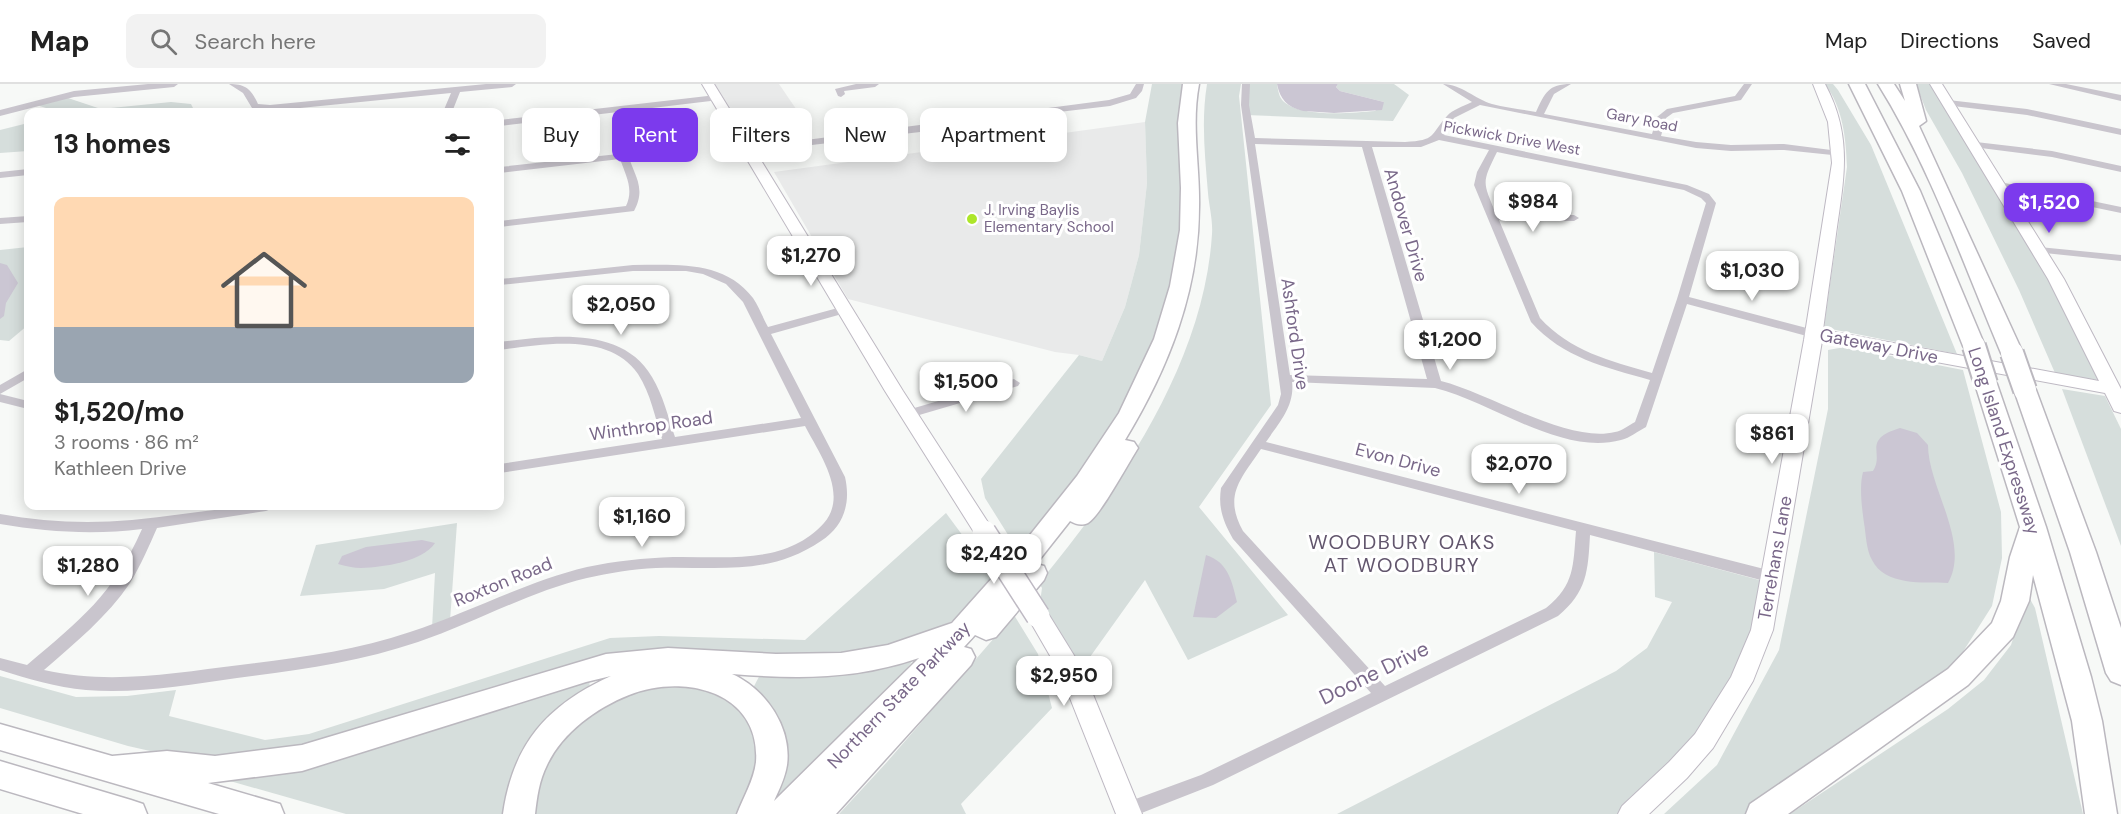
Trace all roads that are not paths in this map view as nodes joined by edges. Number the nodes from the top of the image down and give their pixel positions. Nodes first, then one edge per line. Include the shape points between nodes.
1 (174, 84) edge
2 (512, 84) edge
3 (708, 84) edge
4 (875, 84) edge
5 (1140, 84) edge
6 (1191, 84) edge
7 (1201, 84) edge
8 (1246, 84) edge
9 (1447, 84) edge
10 (1567, 84) edge
11 (1748, 84) edge
12 (1820, 84) edge
13 (1838, 84) edge
14 (1857, 84) edge
15 (1886, 84) edge
16 (1908, 84) edge
17 (1936, 84) edge
18 (2053, 84) edge
19 (239, 85) edge
20 (456, 90) junction
21 (841, 94) dead end
22 (716, 98) junction
23 (2121, 98) edge
24 (1478, 103) junction
25 (1948, 103) junction
26 (449, 108) edge
27 (631, 108) edge
28 (722, 108) edge
29 (612, 110) edge
30 (0, 112) edge
31 (1539, 115) junction
32 (504, 123) edge
33 (2121, 132) edge
34 (1438, 137) junction
35 (1656, 137) junction
36 (1250, 141) junction
37 (812, 142) edge
38 (1366, 144) junction
39 (1976, 145) junction
40 (1494, 149) junction
41 (1839, 154) junction
42 (612, 157) edge
43 (627, 162) edge
44 (753, 162) edge
45 (2121, 169) edge
46 (504, 170) edge
47 (24, 172) edge
48 (0, 175) edge
49 (2000, 185) junction
50 (1911, 192) junction
51 (1944, 197) junction
52 (2121, 210) edge
53 (1492, 217) junction
54 (24, 219) edge
55 (1574, 219) dead end
56 (0, 221) edge
57 (504, 224) edge
58 (2039, 250) junction
59 (2121, 258) edge
60 (504, 282) edge
61 (1683, 299) junction
62 (845, 310) junction
63 (764, 332) junction
64 (1814, 334) junction
65 (504, 346) edge
66 (24, 375) edge
67 (1284, 378) junction
68 (1657, 378) junction
69 (1014, 383) dead end
70 (1435, 384) junction
71 (2112, 389) junction
72 (0, 390) edge
73 (0, 398) edge
74 (24, 404) edge
75 (2121, 407) edge
76 (909, 414) junction
77 (809, 421) junction
78 (670, 443) junction
79 (1258, 444) junction
80 (2053, 463) junction
81 (504, 468) edge
82 (239, 510) edge
83 (0, 519) edge
84 (152, 523) junction
85 (2033, 527) junction
86 (1584, 529) junction
87 (1772, 577) junction
88 (2121, 617) edge
89 (964, 630) junction
90 (0, 664) edge
91 (30, 672) junction
92 (2121, 673) edge
93 (1382, 694) junction
94 (0, 737) edge
95 (112, 769) junction
96 (0, 775) edge
97 (72, 804) edge
98 (1128, 812) edge
99 (131, 814) edge
100 (268, 814) edge
101 (519, 814) edge
102 (753, 814) edge
103 (783, 814) edge
104 (815, 814) edge
105 (1631, 814) edge
106 (1762, 814) edge
107 (2101, 814) edge

1 - 30 street via 74,94
2 - 20 street
3 - 22 main road
4 - 21 street via 839,88
5 - 37 street via 1133,96 1110,103
6 - 89 highway, Northern State Parkway via 1184,131 1190,189 1188,243 1176,303 1156,356 1116,435 1089,477
7 - 104 highway, Northern State Parkway via 1197,135 1204,210 1196,281 1182,333 1142,422 1105,483 1024,586
8 - 36 street, Ashford Drive
9 - 24 street, Gary Road
10 - 31 street via 1550,92
11 - 35 street via 1738,98 1670,111 1662,117
12 - 41 main road, Terrehans Lane via 1835,120
13 - 50 highway
14 - 50 highway, Long Island Expressway
15 - 51 highway, Long Island Expressway via 1905,114
16 - 51 highway
17 - 25 main road
18 - 23 street
19 - 20 street via 253,104 270,108
20 - 26 street
22 - 27 street
22 - 28 main road
24 - 31 street, Gary Road
24 - 34 street via 1451,116
25 - 33 street via 2027,112
25 - 39 main road
29 - 32 street
31 - 35 street, Gary Road
34 - 38 street, Pickwick Drive West via 1414,145
34 - 40 street, Pickwick Drive West
35 - 41 street, Gary Road via 1708,147 1784,147
36 - 38 street, Pickwick Drive West
36 - 67 street, Ashford Drive
38 - 70 street, Andover Drive
39 - 45 street via 2052,154
39 - 49 main road
40 - 53 street via 1479,185
40 - 61 street, Pickwick Drive West via 1695,190 1712,203
41 - 64 main road, Terrehans Lane
42 - 46 street
43 - 57 street via 635,181 630,209
44 - 62 main road
47 - 48 street
49 - 52 street
49 - 58 main road
50 - 85 highway, Long Island Expressway, bridge via 1974,346
51 - 80 highway, Long Island Expressway, bridge via 2012,353
53 - 55 street
53 - 68 street via 1535,319 1545,332 1582,356
54 - 56 street
58 - 59 street
58 - 71 main road
60 - 63 street, Roxton Road via 665,266 706,271 740,290
61 - 64 street, Gateway Drive
61 - 68 street
62 - 63 street
62 - 76 main road
63 - 77 street, Roxton Road
64 - 71 main road, Gateway Drive
64 - 87 main road, Terrehans Lane
65 - 78 street via 571,340 626,355 642,370
66 - 72 street
67 - 70 street
67 - 79 street, Ashford Drive via 1286,403
68 - 70 street via 1641,424 1624,434 1607,437 1575,436 1542,427 1471,393
69 - 76 street
71 - 75 main road
73 - 74 street
76 - 98 main road, bridge via 1071,670
77 - 78 street, Winthrop Road
77 - 91 street, Roxton Road via 838,477 842,502 826,530 789,555 745,565 654,563 588,573 533,589 413,638 321,661 120,685 58,680
78 - 81 street, Winthrop Road
79 - 86 street, Evon Drive
79 - 93 street, Ashford Drive via 1228,488 1229,519 1249,548
80 - 88 highway
80 - 92 highway, Long Island Expressway
82 - 84 street
83 - 84 street via 79,528
84 - 91 street via 134,563 112,595
85 - 106 highway via 2015,601 2003,629 1958,677
85 - 107 highway, Long Island Expressway via 2087,721
86 - 87 street, Evon Drive
86 - 93 street, Doone Drive via 1578,581 1561,606
87 - 105 main road, Terrehans Lane via 1762,630 1741,681 1704,741
89 - 95 highway via 910,650 843,665 667,659 616,663 302,758 215,770 167,764
89 - 103 highway, Northern State Parkway
90 - 91 street, Roxton Road
93 - 98 street, Doone Drive via 1207,780
94 - 95 highway
95 - 100 highway
96 - 97 highway
97 - 99 highway
101 - 102 highway via 522,780 559,724 587,702 627,682 674,675 726,684 748,698 762,715 770,737 771,767

